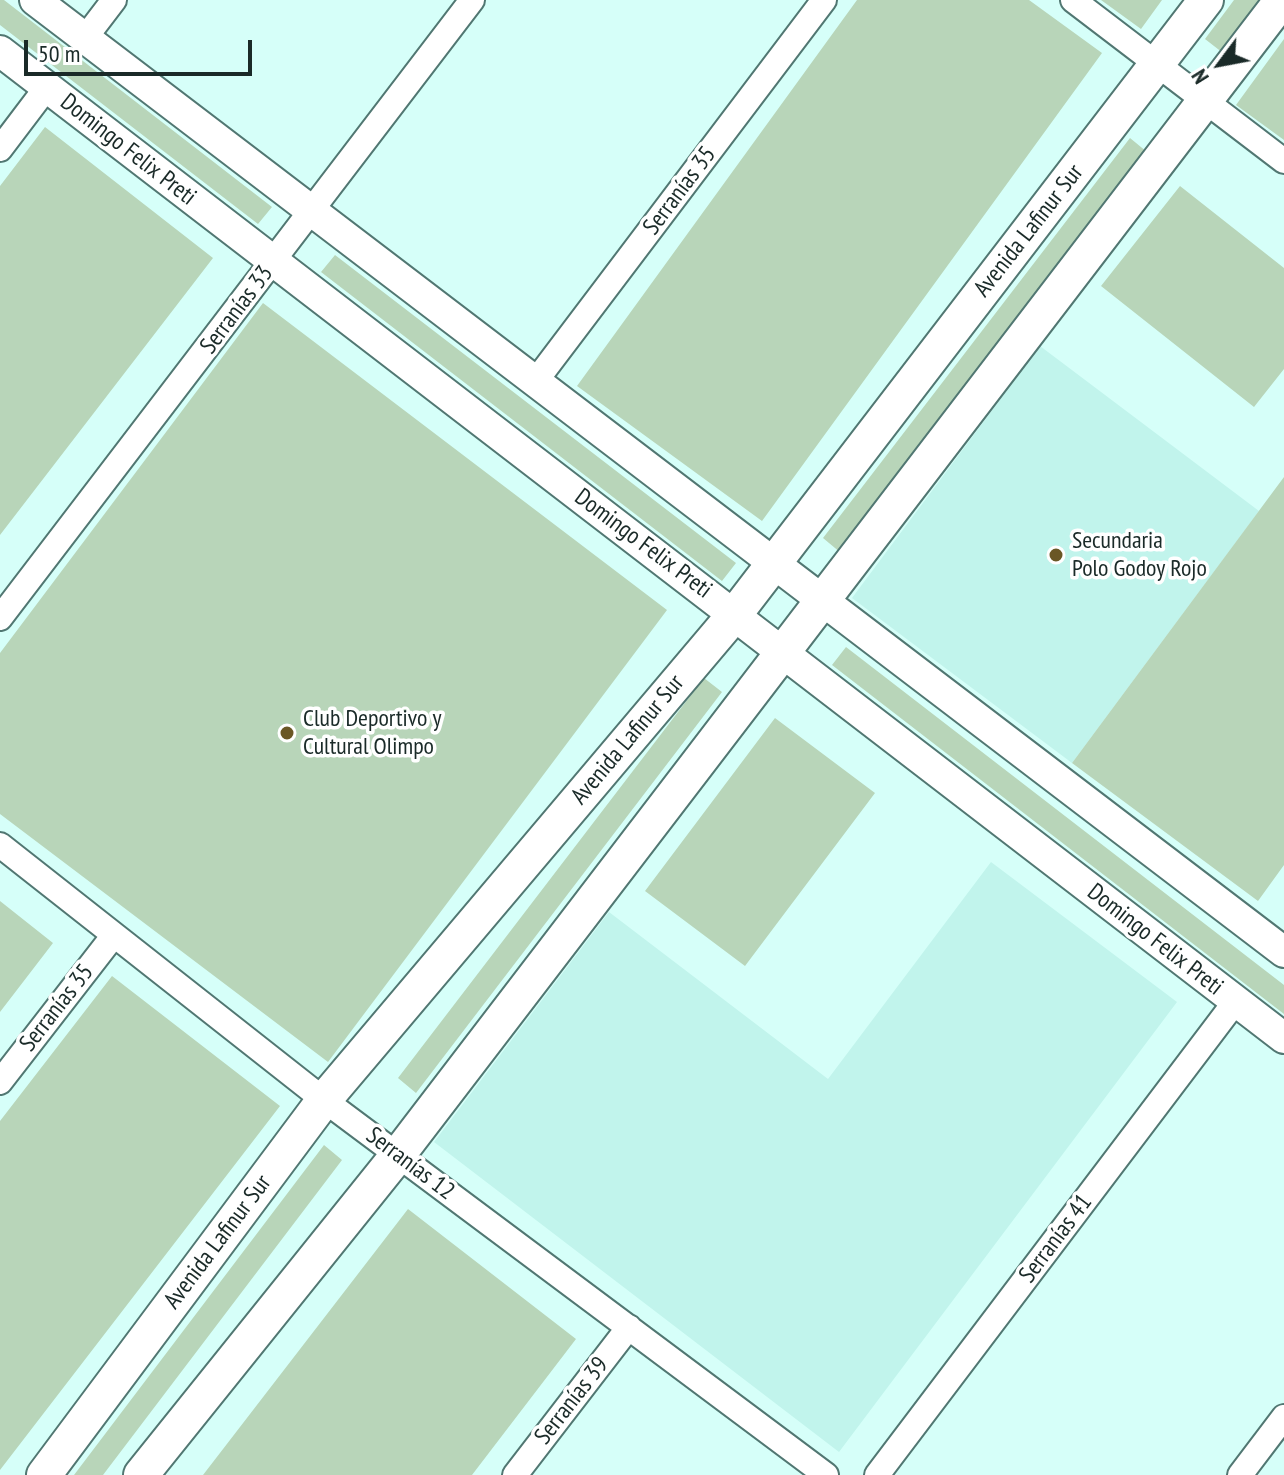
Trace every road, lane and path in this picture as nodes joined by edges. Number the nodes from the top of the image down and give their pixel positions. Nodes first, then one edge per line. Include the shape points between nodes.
1 (35, 0) edge
2 (114, 0) edge
3 (472, 0) edge
4 (824, 0) edge
5 (1073, 0) edge
6 (1206, 0) edge
7 (1282, 0) edge
8 (85, 38) junction
9 (0, 51) edge
10 (1157, 64) junction
11 (47, 87) junction
12 (1205, 101) junction
13 (0, 149) edge
14 (1284, 161) edge
15 (311, 211) junction
16 (274, 261) junction
17 (535, 382) junction
18 (773, 564) junction
19 (822, 601) junction
20 (735, 614) junction
21 (0, 618) edge
22 (784, 652) junction
23 (0, 845) edge
24 (114, 935) junction
25 (1282, 945) edge
26 (1235, 1002) junction
27 (1284, 1038) edge
28 (0, 1082) edge
29 (324, 1100) junction
30 (398, 1155) junction
31 (629, 1327) junction
32 (1284, 1417) edge
33 (44, 1475) edge
34 (141, 1475) edge
35 (515, 1475) edge
36 (826, 1475) edge
37 (877, 1475) edge
38 (1240, 1475) edge

1 - 8 street
2 - 8 street
3 - 15 street, Serranías 33
4 - 17 street, Serranías 35
5 - 10 street
6 - 10 main road, Avenida Lafinur Sur
7 - 12 main road
8 - 15 street
9 - 11 street, Domingo Felix Preti
10 - 12 street
10 - 18 main road, Avenida Lafinur Sur
11 - 13 street
11 - 16 street, Domingo Felix Preti
12 - 14 street
12 - 19 main road
15 - 16 street, Serranías 33
15 - 17 street
16 - 20 street, Domingo Felix Preti
16 - 21 street, Serranías 33
17 - 18 street
18 - 19 street
18 - 20 main road, Avenida Lafinur Sur
19 - 22 main road
19 - 25 street
20 - 22 street, Domingo Felix Preti
20 - 29 main road, Avenida Lafinur Sur
22 - 26 street, Domingo Felix Preti
22 - 30 main road
23 - 24 street, Serranías 12
24 - 28 street, Serranías 35
24 - 29 street, Serranías 12
26 - 27 street, Domingo Felix Preti
26 - 37 street, Serranías 41
29 - 30 street, Serranías 12
29 - 33 main road, Avenida Lafinur Sur
30 - 31 street, Serranías 12
30 - 34 main road
31 - 35 street, Serranías 39
31 - 36 street, Serranías 12
32 - 38 street

